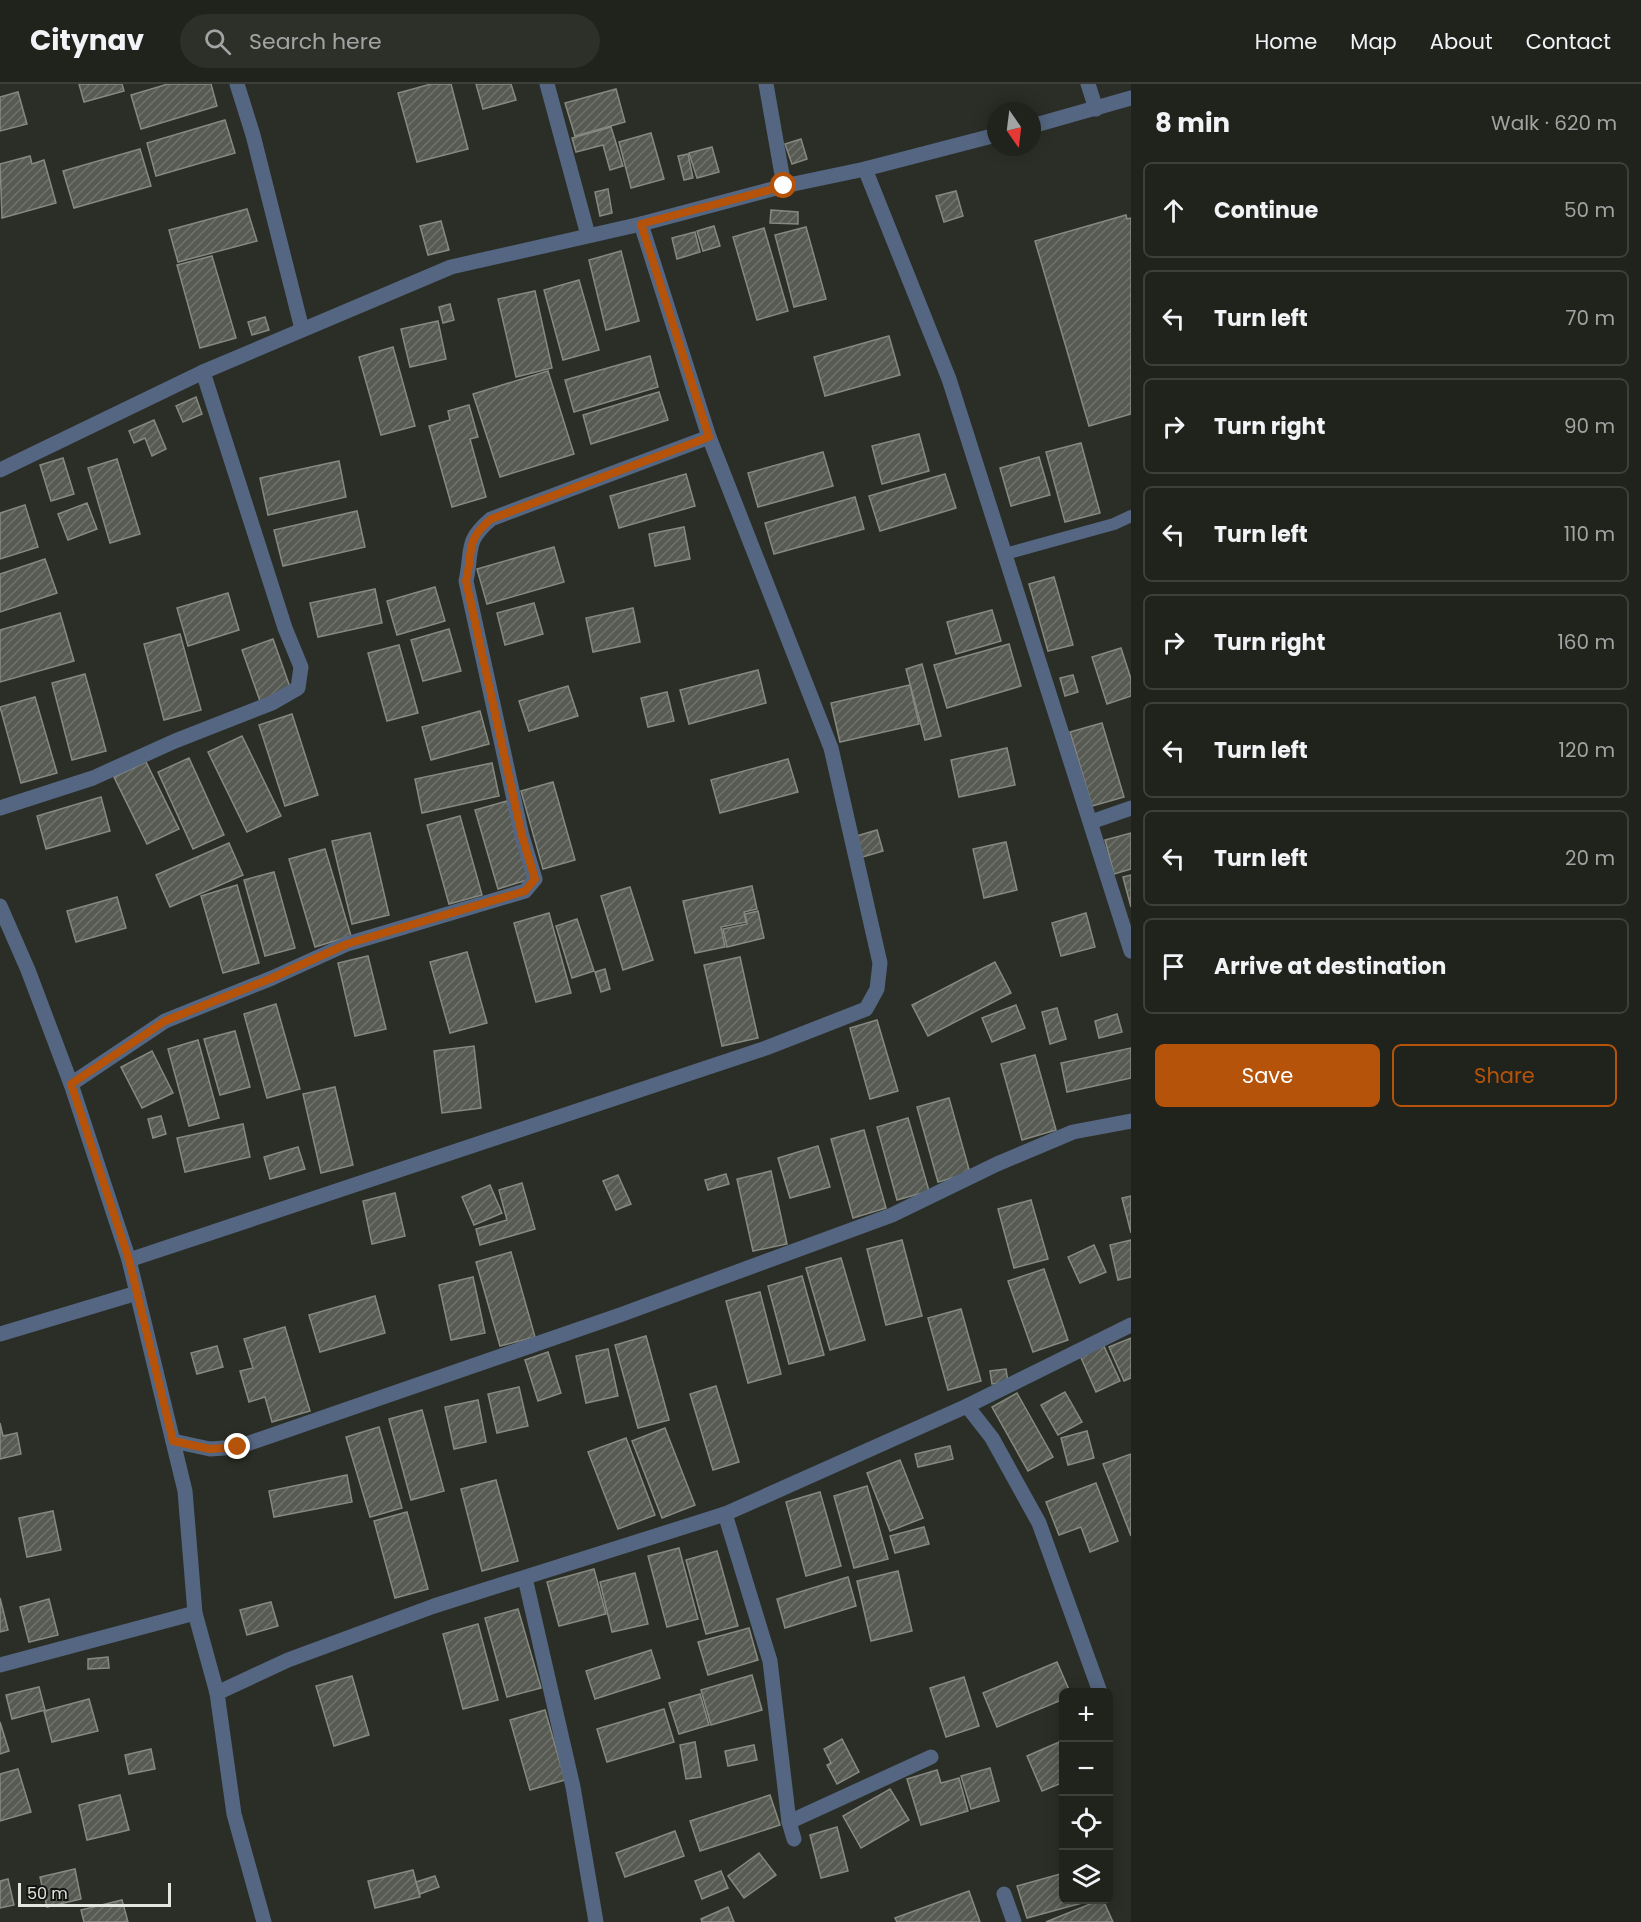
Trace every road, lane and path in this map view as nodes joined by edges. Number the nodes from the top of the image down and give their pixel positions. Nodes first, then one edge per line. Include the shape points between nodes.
1 (237, 84) edge
2 (547, 84) edge
3 (766, 84) edge
4 (1088, 84) edge
5 (1131, 98) edge
6 (1096, 109) junction
7 (1041, 124) edge
8 (987, 137) edge
9 (865, 169) junction
10 (784, 186) junction
11 (641, 224) junction
12 (588, 235) junction
13 (302, 329) junction
14 (203, 372) junction
15 (709, 437) junction
16 (0, 470) edge
17 (1131, 516) edge
18 (1005, 554) junction
19 (0, 808) edge
20 (1131, 808) edge
21 (1091, 822) junction
22 (0, 906) edge
23 (1131, 951) edge
24 (71, 1084) junction
25 (1131, 1121) edge
26 (129, 1260) junction
27 (137, 1293) junction
28 (1131, 1325) edge
29 (0, 1335) edge
30 (967, 1406) junction
31 (173, 1441) junction
32 (725, 1514) junction
33 (525, 1578) junction
34 (195, 1613) junction
35 (0, 1665) edge
36 (1099, 1688) edge
37 (217, 1693) junction
38 (931, 1757) dead end
39 (789, 1822) junction
40 (794, 1839) dead end
41 (1004, 1894) dead end
42 (264, 1922) edge
43 (596, 1922) edge
44 (1014, 1922) edge

1 - 13 street
2 - 12 street
3 - 10 street
4 - 6 street
5 - 6 street
6 - 7 street
8 - 9 street
9 - 10 street
9 - 18 street via 949,380
10 - 11 street
11 - 12 street
11 - 15 street
12 - 13 street via 451,267
13 - 14 street
14 - 16 street
14 - 19 street via 301,668 298,688 272,703 93,778
15 - 24 street via 491,519 476,532 470,545 466,581 535,879 531,886 347,944 165,1021
15 - 26 street via 831,748 880,963 877,988 866,1009 766,1048
17 - 18 lane
18 - 21 street
20 - 21 street
21 - 23 street
22 - 24 street
24 - 26 street
25 - 31 street via 1073,1132 892,1215 620,1315 238,1447 210,1449
26 - 27 street
27 - 29 street
27 - 31 street
28 - 30 street
30 - 32 street
30 - 36 street via 992,1438 1039,1523
31 - 34 street via 185,1491
32 - 33 street
32 - 39 street via 770,1661
33 - 37 street via 434,1606 288,1660
33 - 43 street via 573,1787
34 - 35 street
34 - 37 street
37 - 42 street via 234,1814
38 - 39 street
39 - 40 street
41 - 44 street

